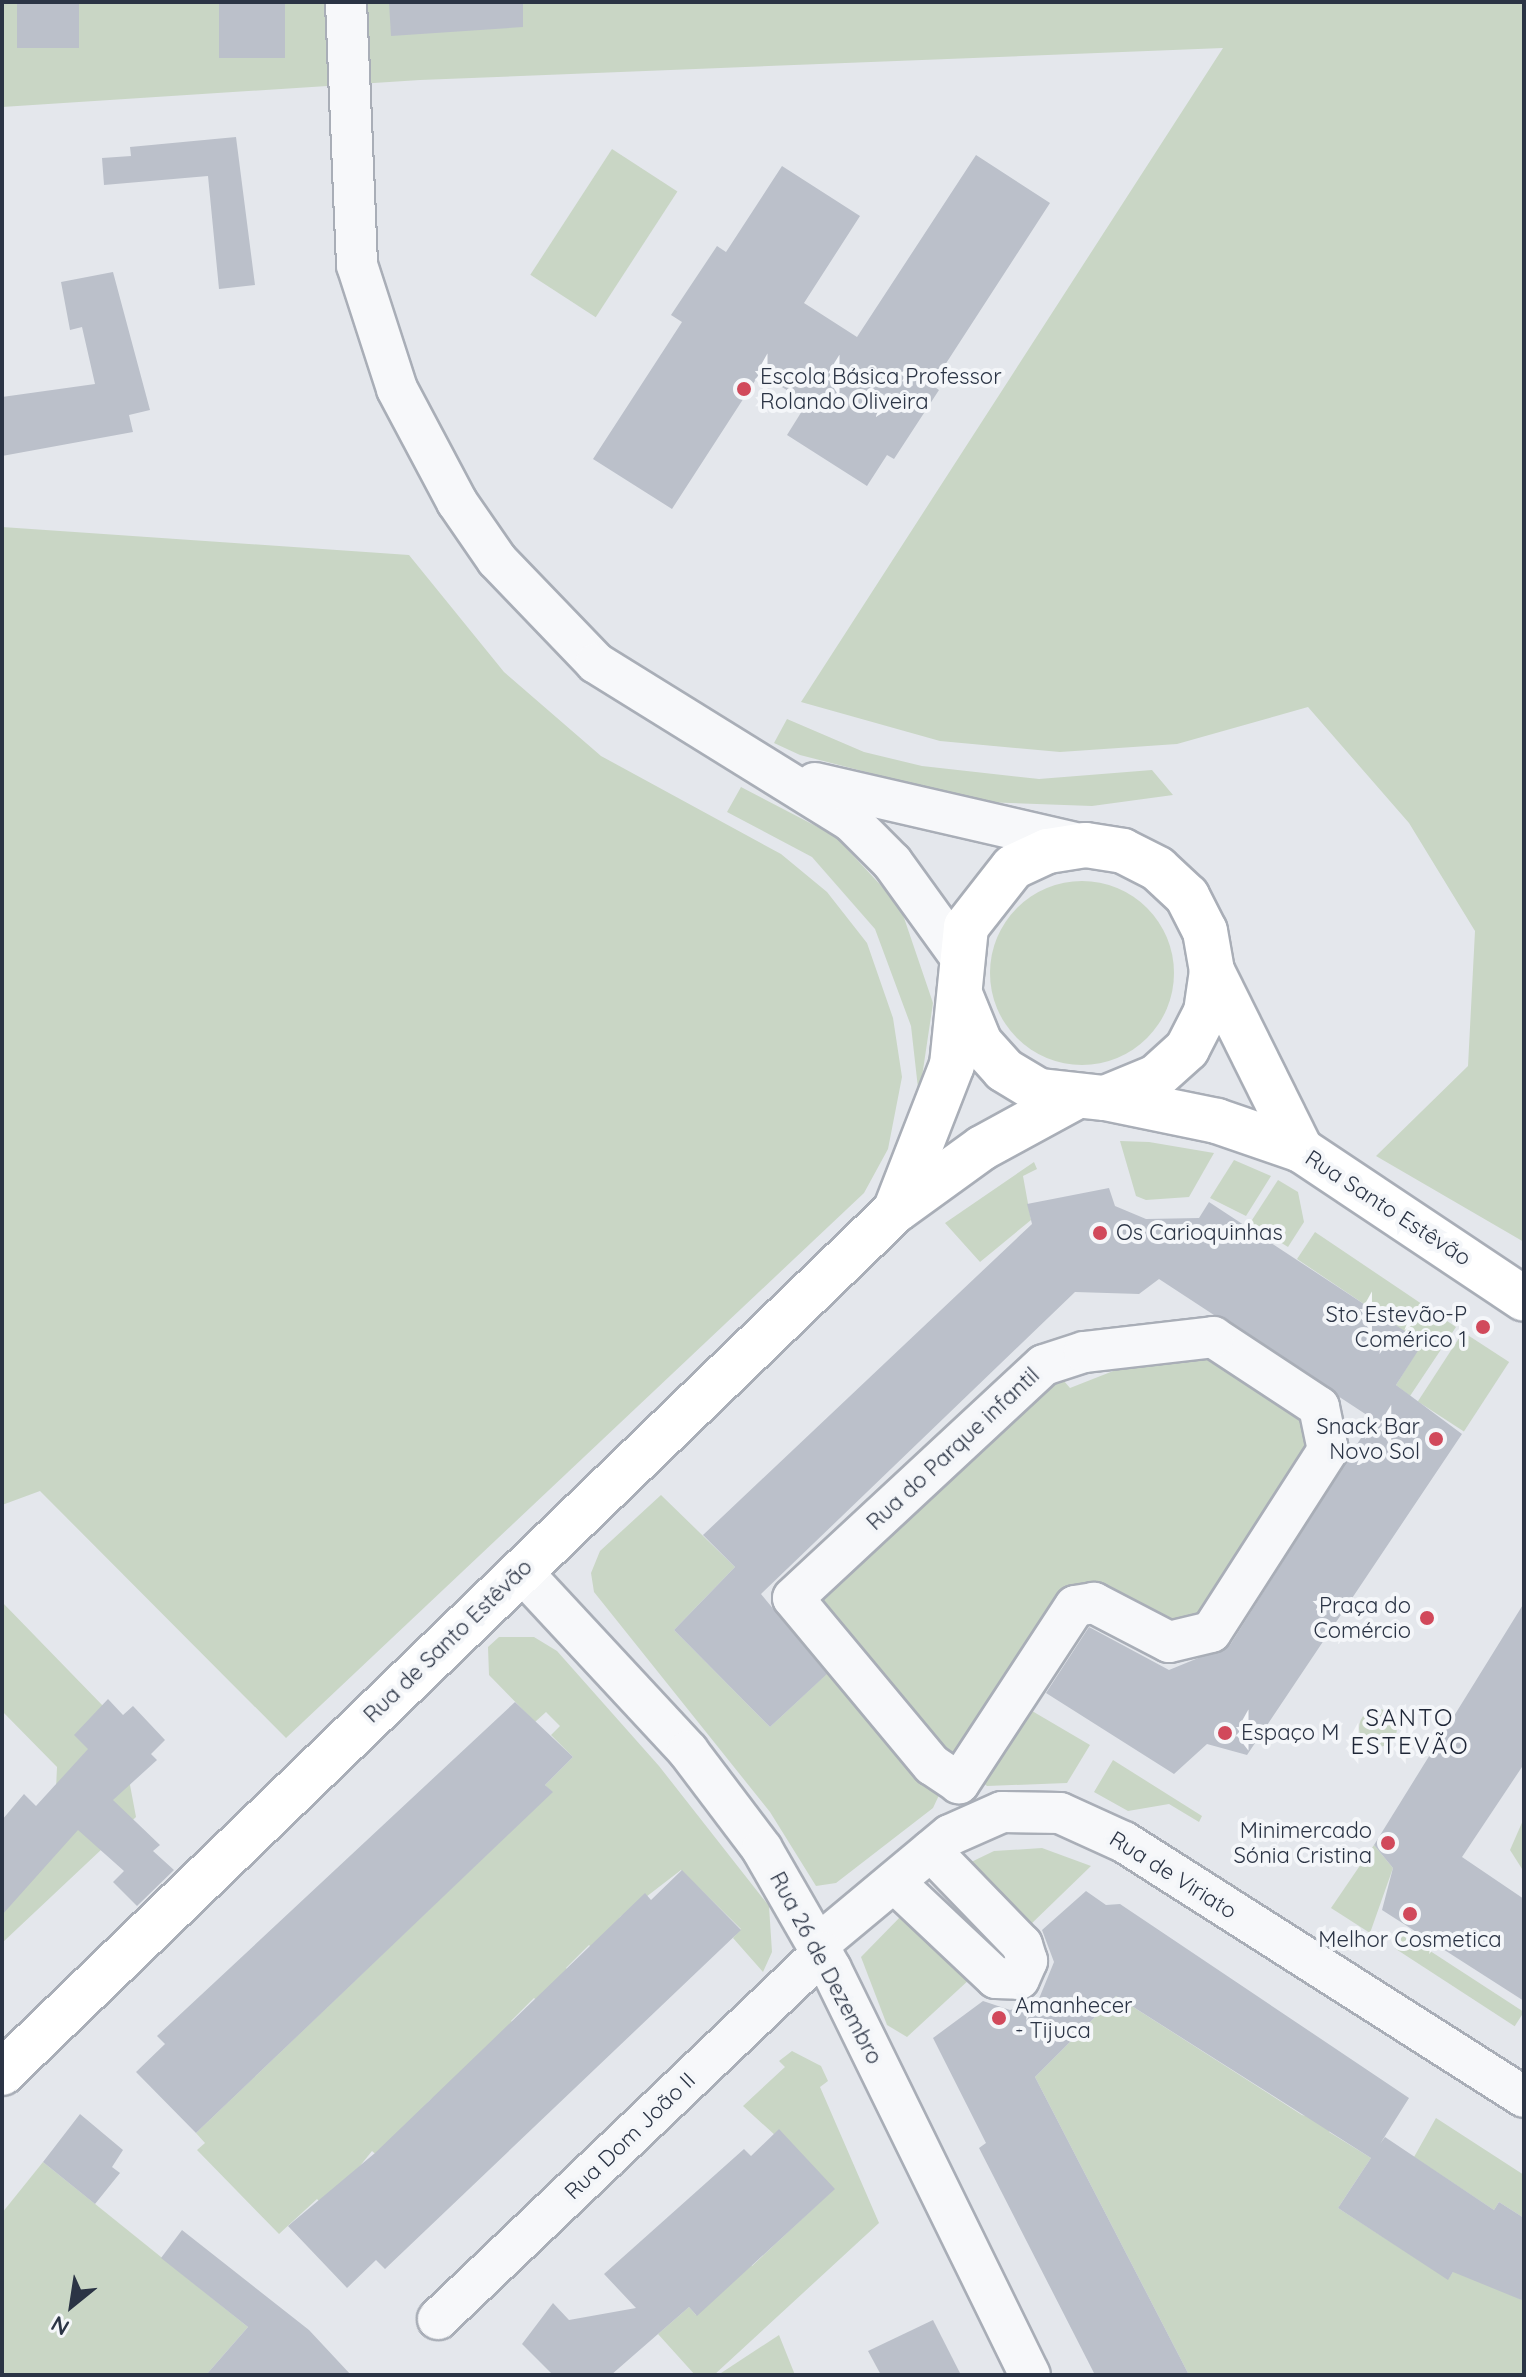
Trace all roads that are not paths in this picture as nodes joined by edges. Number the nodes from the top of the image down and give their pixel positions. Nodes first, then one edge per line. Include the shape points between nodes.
1 (346, 2) edge
2 (740, 755) junction
3 (1086, 845) junction
4 (959, 971) junction
5 (1212, 971) junction
6 (1089, 1098) junction
7 (1301, 1150) junction
8 (895, 1211) junction
9 (1524, 1299) edge
10 (521, 1571) junction
11 (959, 1783) junction
12 (974, 1824) junction
13 (931, 1851) junction
14 (894, 1882) junction
15 (821, 1948) junction
16 (2, 2073) edge
17 (1524, 2097) edge
18 (438, 2319) dead end
19 (1030, 2375) edge

1 - 2 street via 351,164 362,287 397,389 457,502 497,560 596,663
2 - 3 street via 877,802
2 - 4 street via 852,822 892,862
3 - 4 street via 1048,851 1013,867 986,893
3 - 5 street via 1123,851 1158,869 1187,896 1205,931
4 - 6 street via 980,1043 1004,1070
4 - 8 street via 939,1112
5 - 6 street via 1206,1012 1187,1049 1156,1077
5 - 7 street
6 - 7 street, Rua Santo Estêvão via 1217,1121
6 - 8 street via 982,1148
7 - 9 street, Rua Santo Estêvão
8 - 10 street, Rua de Santo Estêvão
10 - 15 street, Rua 26 de Dezembro via 688,1751 762,1849
10 - 16 street, Rua de Santo Estêvão
11 - 11 street, Rua do Parque infantil via 1075,1606 1094,1603 1169,1642 1211,1632 1328,1450 1319,1407 1213,1337 1084,1352 1044,1365 793,1598 932,1765
11 - 12 street
12 - 13 street, Rua de Viriato
12 - 17 street, Rua de Viriato via 1002,1812 1060,1813 1093,1825
13 - 14 street, Rua de Viriato
13 - 14 street via 1022,1945 1027,1961 1019,1979 996,1978
14 - 15 street, Rua de Viriato
15 - 18 street, Rua Dom João II
15 - 19 street, Rua 26 de Dezembro

